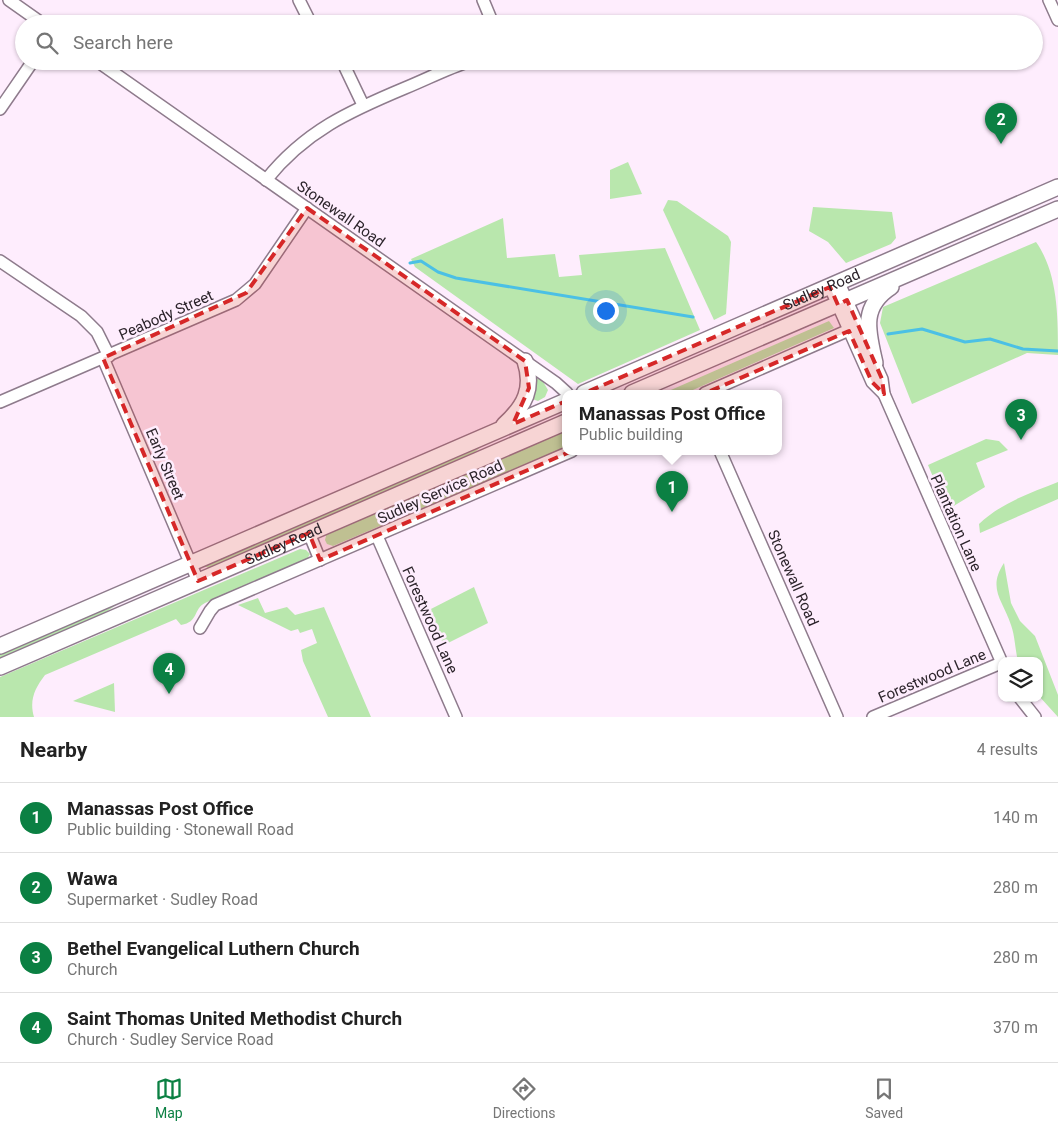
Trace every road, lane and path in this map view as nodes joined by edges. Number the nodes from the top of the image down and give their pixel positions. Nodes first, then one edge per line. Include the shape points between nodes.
1 (9, 0) edge
2 (299, 0) edge
3 (484, 0) edge
4 (1049, 0) edge
5 (30, 15) edge
6 (306, 15) edge
7 (490, 15) edge
8 (1058, 20) edge
9 (27, 70) edge
10 (110, 70) edge
11 (346, 70) edge
12 (448, 70) edge
13 (363, 105) junction
14 (0, 109) edge
15 (266, 180) junction
16 (1058, 187) edge
17 (306, 208) junction
18 (1058, 209) edge
19 (0, 260) edge
20 (908, 274) junction
21 (835, 285) junction
22 (842, 303) junction
23 (849, 330) junction
24 (106, 357) junction
25 (525, 361) junction
26 (875, 363) junction
27 (564, 390) edge
28 (591, 390) edge
29 (639, 390) edge
30 (711, 390) edge
31 (884, 394) junction
32 (0, 402) edge
33 (562, 403) edge
34 (562, 424) edge
35 (494, 432) junction
36 (563, 455) edge
37 (722, 455) edge
38 (309, 533) junction
39 (377, 536) junction
40 (320, 560) junction
41 (190, 563) junction
42 (198, 581) junction
43 (200, 628) dead end
44 (0, 646) edge
45 (999, 657) edge
46 (998, 665) edge
47 (0, 667) edge
48 (1023, 702) edge
49 (456, 717) edge
50 (837, 717) edge
51 (874, 717) edge
52 (1035, 717) edge

1 - 5 street
2 - 6 street
3 - 7 street
4 - 8 street
9 - 14 street
10 - 15 street, Stonewall Road
11 - 13 street
12 - 13 street
13 - 15 street via 304,140
15 - 17 street, Stonewall Road
16 - 21 main road, Sudley Road
17 - 24 street, Peabody Street via 246,293
17 - 25 street, Stonewall Road
18 - 20 main road, Sudley Road
19 - 24 street, Early Street via 81,316 97,332
20 - 22 main road, Sudley Road
20 - 26 main road via 881,293 870,308 869,330
21 - 22 street, Plantation Lane
21 - 28 main road, Sudley Road
22 - 23 street, Plantation Lane
22 - 26 street, Plantation Lane
22 - 29 main road, Sudley Road
23 - 30 street
23 - 31 street, Plantation Lane via 872,382
24 - 32 street, Peabody Street
24 - 41 street, Early Street
25 - 27 street, Stonewall Road
25 - 35 main road via 530,380 527,395 509,420
26 - 31 street, Plantation Lane
31 - 45 street, Plantation Lane
33 - 35 main road, Sudley Road
34 - 38 main road, Sudley Road
35 - 41 main road, Sudley Road
36 - 39 street, Sudley Service Road
37 - 50 street, Stonewall Road
38 - 40 street
38 - 42 main road, Sudley Road
39 - 40 street, Sudley Service Road
39 - 49 street, Forestwood Lane
40 - 43 street, Sudley Service Road via 216,605
41 - 42 street, Early Street
41 - 44 main road, Sudley Road
42 - 47 main road, Sudley Road
46 - 51 street, Forestwood Lane
48 - 52 street

